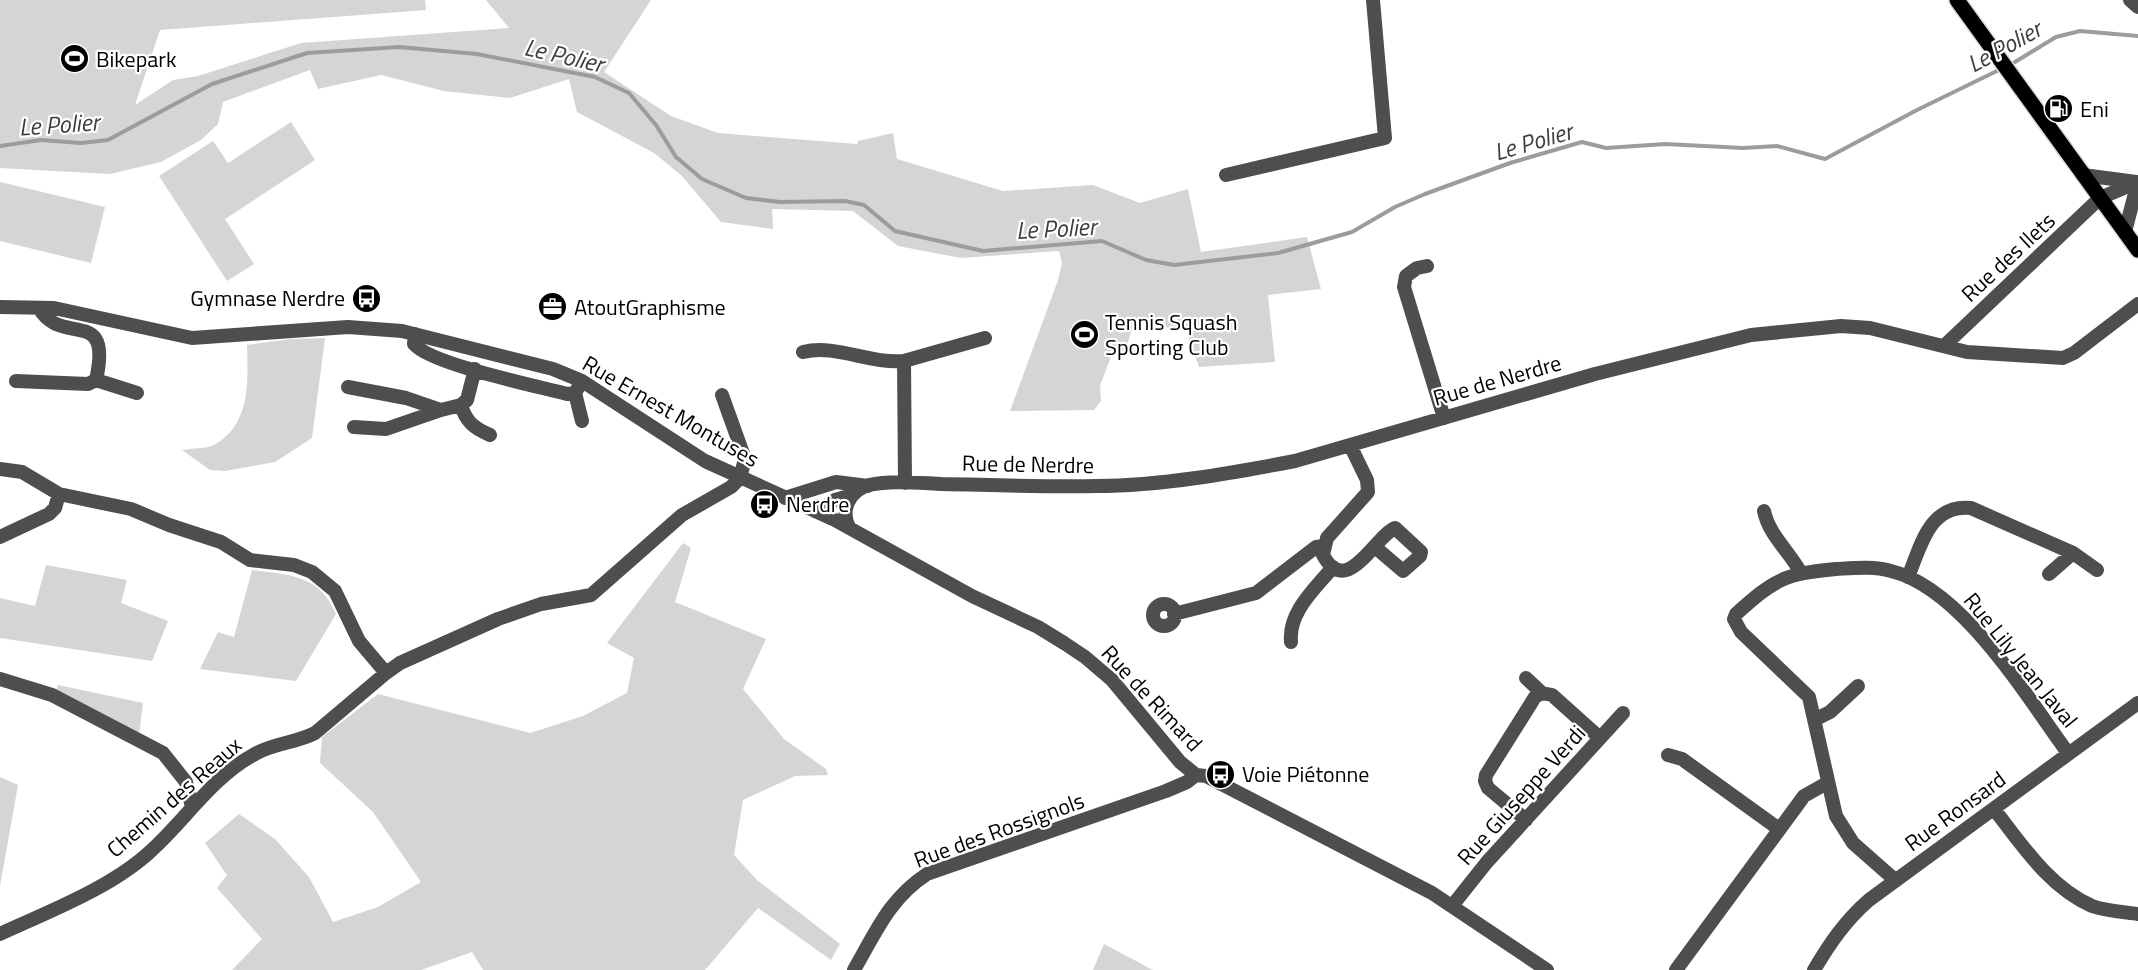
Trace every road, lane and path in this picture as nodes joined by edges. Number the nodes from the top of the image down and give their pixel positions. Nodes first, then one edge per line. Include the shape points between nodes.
1 (1373, 0) edge
2 (1957, 0) edge
3 (2130, 0) edge
4 (2138, 7) edge
5 (1226, 175) dead end
6 (2083, 175) junction
7 (2138, 182) edge
8 (2136, 196) edge
9 (2100, 198) junction
10 (2125, 232) junction
11 (2138, 250) edge
12 (1427, 266) dead end
13 (2138, 304) edge
14 (0, 308) edge
15 (39, 308) junction
16 (415, 334) junction
17 (985, 338) dead end
18 (1944, 345) junction
19 (803, 352) dead end
20 (904, 361) junction
21 (476, 369) junction
22 (96, 380) junction
23 (16, 381) dead end
24 (348, 387) dead end
25 (578, 387) junction
26 (136, 393) dead end
27 (722, 394) dead end
28 (461, 405) junction
29 (441, 410) junction
30 (1444, 418) junction
31 (582, 422) dead end
32 (354, 427) dead end
33 (490, 435) dead end
34 (1350, 445) junction
35 (0, 469) edge
36 (740, 478) junction
37 (905, 483) junction
38 (851, 489) junction
39 (59, 494) junction
40 (785, 498) junction
41 (1764, 511) dead end
42 (817, 512) junction
43 (849, 527) junction
44 (0, 537) edge
45 (1324, 546) junction
46 (1375, 547) dead end
47 (2073, 553) junction
48 (1333, 567) junction
49 (2097, 570) dead end
50 (1801, 573) junction
51 (2049, 574) dead end
52 (1908, 577) junction
53 (1174, 614) dead end
54 (1291, 642) dead end
55 (386, 673) junction
56 (1526, 678) dead end
57 (0, 679) edge
58 (1858, 686) dead end
59 (1542, 693) junction
60 (2138, 702) edge
61 (1623, 713) dead end
62 (1816, 719) junction
63 (1600, 738) junction
64 (2068, 753) junction
65 (1668, 755) dead end
66 (1196, 775) junction
67 (1827, 783) junction
68 (192, 807) junction
69 (1994, 809) junction
70 (1526, 820) junction
71 (1779, 829) junction
72 (1895, 880) junction
73 (1452, 906) junction
74 (2138, 914) edge
75 (0, 934) edge
76 (854, 970) edge
77 (1547, 970) edge
78 (1676, 970) edge
79 (1814, 970) edge

1 - 5 street via 1385,138
2 - 6 main road
3 - 4 street
6 - 7 street
6 - 9 main road
7 - 9 street
8 - 9 street
8 - 10 street
9 - 10 main road
9 - 18 street, Rue des Ilets
10 - 11 main road
12 - 30 street via 1411,271 1404,287
13 - 18 street, Rue de Nerdre via 2074,354 2062,358 1967,352
14 - 15 street, Rue Ernest Montuses
15 - 16 street, Rue Ernest Montuses via 122,320 192,338 348,327
15 - 22 street via 51,323 90,332 96,338 101,349
16 - 21 street via 414,344 421,352
16 - 25 street, Rue Ernest Montuses via 553,369
17 - 20 street
18 - 30 street, Rue de Nerdre via 1880,330 1841,326 1751,335 1595,374
19 - 20 street via 819,348 886,363
20 - 37 street
21 - 25 street via 567,394
21 - 28 street via 471,391
22 - 23 street via 88,384
22 - 26 street
24 - 29 street via 406,398
25 - 31 street, Rue Ernest Montuses
25 - 36 street, Rue Ernest Montuses
27 - 36 street via 745,459
28 - 29 street
28 - 33 street via 474,428
29 - 32 street via 386,429
30 - 34 street, Rue de Nerdre
34 - 37 street, Rue de Nerdre via 1265,467 1140,484 1098,487
34 - 45 street via 1367,480 1368,492
35 - 39 street via 22,472
36 - 40 street, Rue Ernest Montuses
36 - 55 street via 681,515 591,595 541,604 498,619
37 - 38 street, Rue de Nerdre
38 - 40 street via 828,484
38 - 42 street, Rue de Nerdre
38 - 43 street via 844,516
39 - 44 street via 49,514
39 - 55 street via 131,509 221,542 250,560 294,565 312,572 335,591 359,641
40 - 42 street, Rue Ernest Montuses
41 - 50 street via 1767,526
42 - 43 street, Rue de Rimard
43 - 66 street, Rue de Rimard via 972,596 1038,627 1085,657 1112,680 1180,762
45 - 48 street via 1323,555
45 - 53 street via 1316,547 1256,593
46 - 48 street via 1355,566 1340,570
47 - 49 street
47 - 51 street
47 - 52 street via 1971,508 1960,507 1931,522
48 - 54 street via 1298,611 1290,630
50 - 52 street, Rue Lily Jean Javal via 1873,568
50 - 62 street, Rue Lily Jean Javal via 1788,575 1764,589 1734,619 1741,632 1809,697
52 - 64 street, Rue Lily Jean Javal via 1939,595 1967,619
55 - 68 street, Chemin des Reaux via 315,733 254,754
56 - 59 street
57 - 68 street via 52,695 164,753 186,782
58 - 62 street via 1830,712
59 - 63 street via 1552,695
59 - 70 street via 1535,697 1485,782
60 - 64 street, Rue Ronsard
61 - 63 street, Rue Giuseppe Verdi
62 - 67 street
63 - 70 street, Rue Giuseppe Verdi
64 - 69 street, Rue Ronsard
65 - 71 street via 1682,759
66 - 73 street, Rue de Rimard via 1206,776 1379,864
66 - 76 street, Rue des Rossignols via 1166,791 927,874 892,903
67 - 71 street via 1803,796
67 - 72 street via 1844,831
68 - 75 street, Chemin des Reaux via 154,849 98,888
69 - 72 street, Rue Ronsard
69 - 74 street via 2063,888 2094,906
70 - 73 street, Rue Giuseppe Verdi
71 - 78 street
72 - 79 street, Rue Ronsard via 1848,918
73 - 77 street, Rue de Rimard

